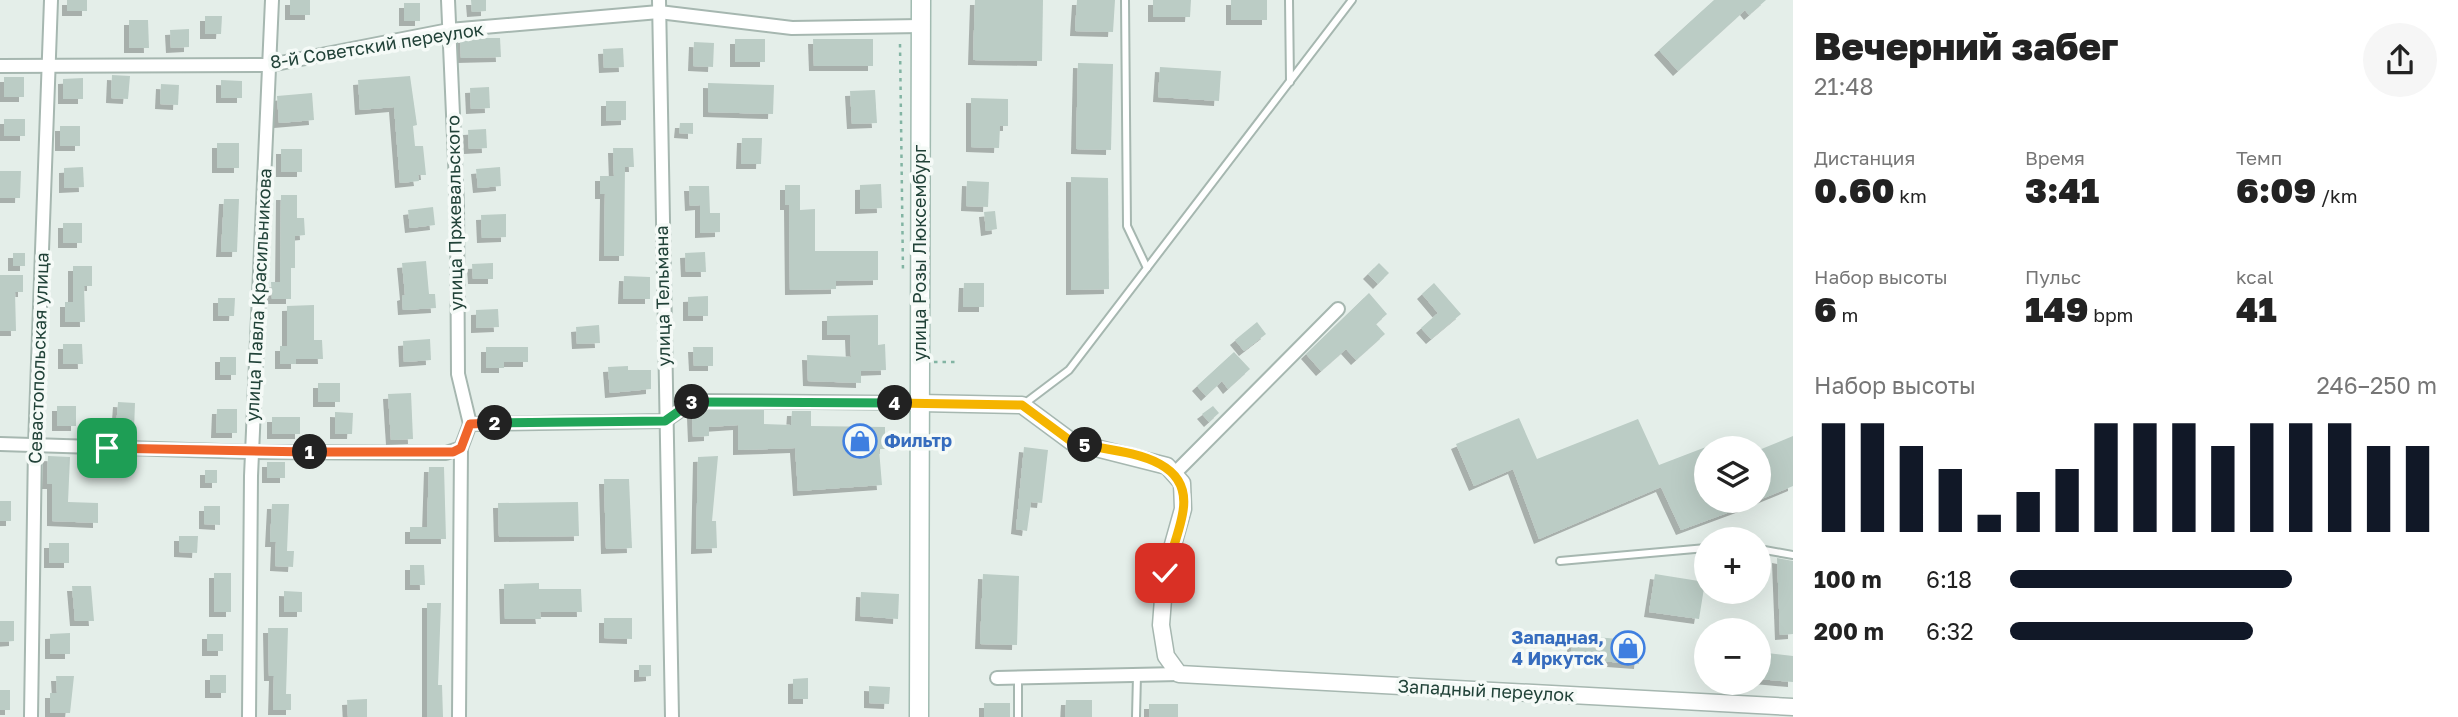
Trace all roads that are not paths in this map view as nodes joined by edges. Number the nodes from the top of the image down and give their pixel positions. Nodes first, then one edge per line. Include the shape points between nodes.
1 (51, 0) edge
2 (272, 0) edge
3 (448, 0) edge
4 (921, 0) edge
5 (1125, 0) edge
6 (1289, 0) edge
7 (1351, 1) edge
8 (659, 6) edge
9 (921, 26) junction
10 (449, 30) junction
11 (270, 65) junction
12 (0, 66) edge
13 (50, 67) junction
14 (1290, 82) junction
15 (1147, 268) junction
16 (1338, 309) dead end
17 (920, 403) junction
18 (1022, 405) junction
19 (665, 421) junction
20 (470, 424) junction
21 (0, 444) edge
22 (35, 446) junction
23 (461, 448) junction
24 (252, 452) junction
25 (1174, 474) junction
26 (1694, 549) edge
27 (1771, 551) edge
28 (1793, 555) edge
29 (1560, 561) dead end
30 (1178, 674) junction
31 (1137, 675) junction
32 (997, 678) dead end
33 (1018, 678) junction
34 (1793, 707) edge
35 (31, 717) edge
36 (250, 717) edge
37 (459, 717) edge
38 (672, 717) edge
39 (919, 717) edge
40 (1018, 717) edge
41 (1136, 717) edge

1 - 13 street, Севастопольская улица
2 - 11 street, улица Павла Красильникова
3 - 10 street, улица Пржевальского
4 - 9 main road, улица Розы Люксембург
5 - 15 lane via 1127,226
6 - 14 lane
7 - 14 lane
8 - 9 street, 8-й Советский переулок via 792,28
8 - 10 street, 8-й Советский переулок
8 - 19 street, улица Тельмана
9 - 17 main road, улица Розы Люксембург
10 - 11 street, 8-й Советский переулок
10 - 20 street, улица Пржевальского via 458,374
11 - 13 street, 8-й Советский переулок
11 - 24 street, улица Павла Красильникова
12 - 13 street, 8-й Советский переулок
13 - 22 street, Севастопольская улица
14 - 15 lane
15 - 18 lane via 1069,370
16 - 25 street
17 - 18 street
17 - 19 street via 694,401
17 - 39 main road, улица Розы Люксембург
18 - 25 street via 1072,442 1140,456 1167,466
19 - 20 street
19 - 38 street, улица Тельмана
20 - 23 street
21 - 22 street
22 - 24 street
22 - 35 street, Севастопольская улица
23 - 24 street via 446,453
23 - 37 street
24 - 36 street, улица Павла Красильникова
25 - 30 street via 1182,483 1184,509 1165,573 1161,625 1166,656
26 - 29 lane
27 - 28 lane
30 - 31 street
30 - 34 street, Западный переулок
31 - 33 street
31 - 41 lane
32 - 33 street
33 - 40 lane

